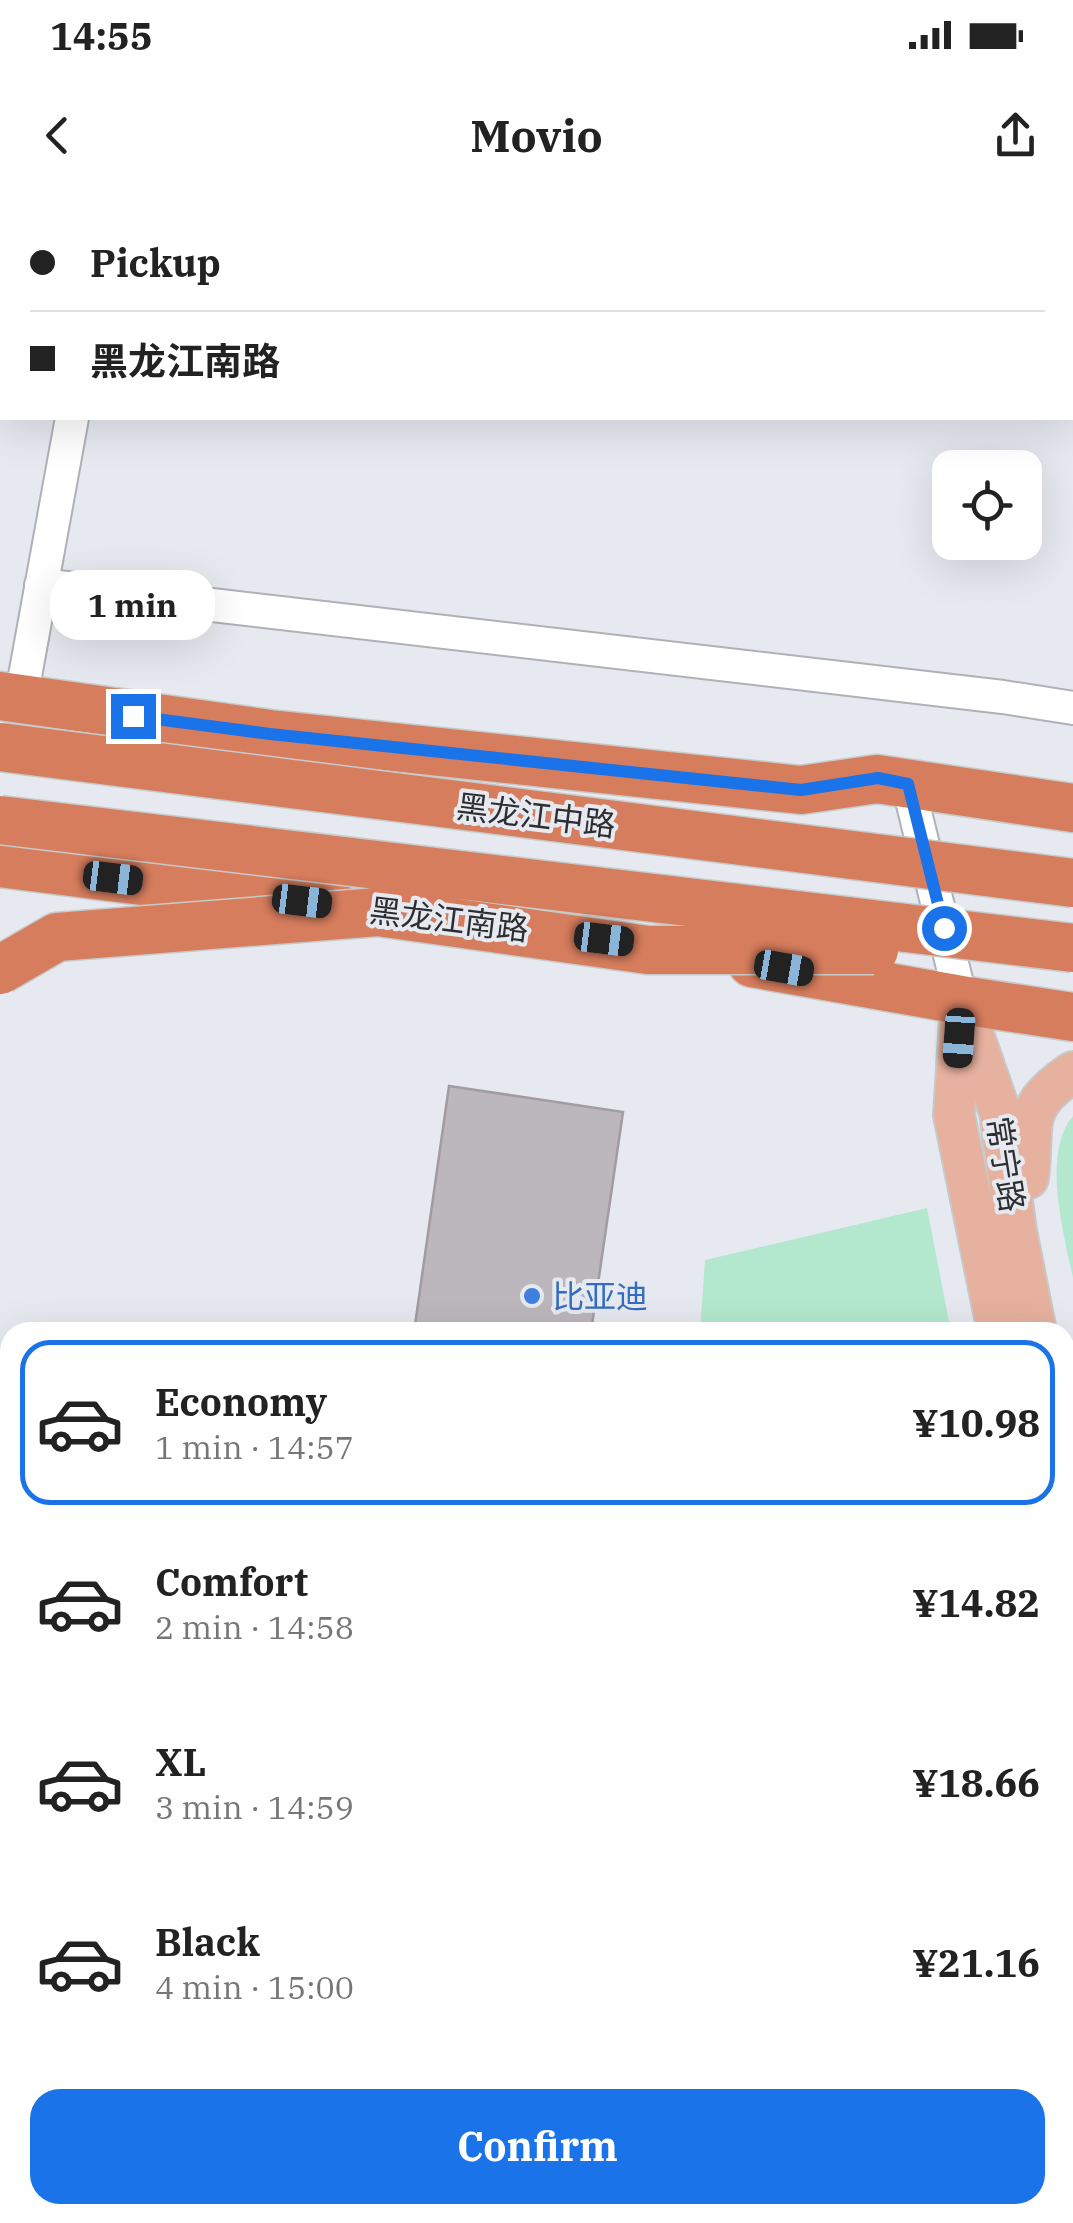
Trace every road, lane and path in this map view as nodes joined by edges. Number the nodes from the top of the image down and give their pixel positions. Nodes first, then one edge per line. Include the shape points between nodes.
1 (72, 420) edge
2 (41, 585) junction
3 (11, 697) edge
4 (1073, 708) edge
5 (0, 747) edge
6 (908, 784) junction
7 (1073, 808) edge
8 (0, 820) edge
9 (0, 863) edge
10 (1073, 884) edge
11 (0, 887) edge
12 (378, 912) junction
13 (1052, 946) edge
14 (0, 970) edge
15 (961, 1000) junction
16 (1073, 1016) edge
17 (1073, 1072) edge
18 (1016, 1231) junction
19 (996, 1322) edge
20 (1034, 1322) edge

1 - 2 street
2 - 3 street
2 - 4 street
3 - 6 highway via 270,734 801,790 878,778
5 - 10 highway, 黑龙江中路, bridge
6 - 7 highway
6 - 15 street
8 - 13 highway, bridge
9 - 15 highway, 黑龙江南路 via 642,943
11 - 12 highway, bridge
12 - 13 highway, bridge via 648,950
12 - 14 highway, bridge via 56,937
15 - 16 highway, 黑龙江南路
15 - 18 main road, 常宁路 via 1000,1112
15 - 19 main road, 常宁路 via 954,1116
17 - 18 main road via 1033,1111
18 - 20 main road, 常宁路

